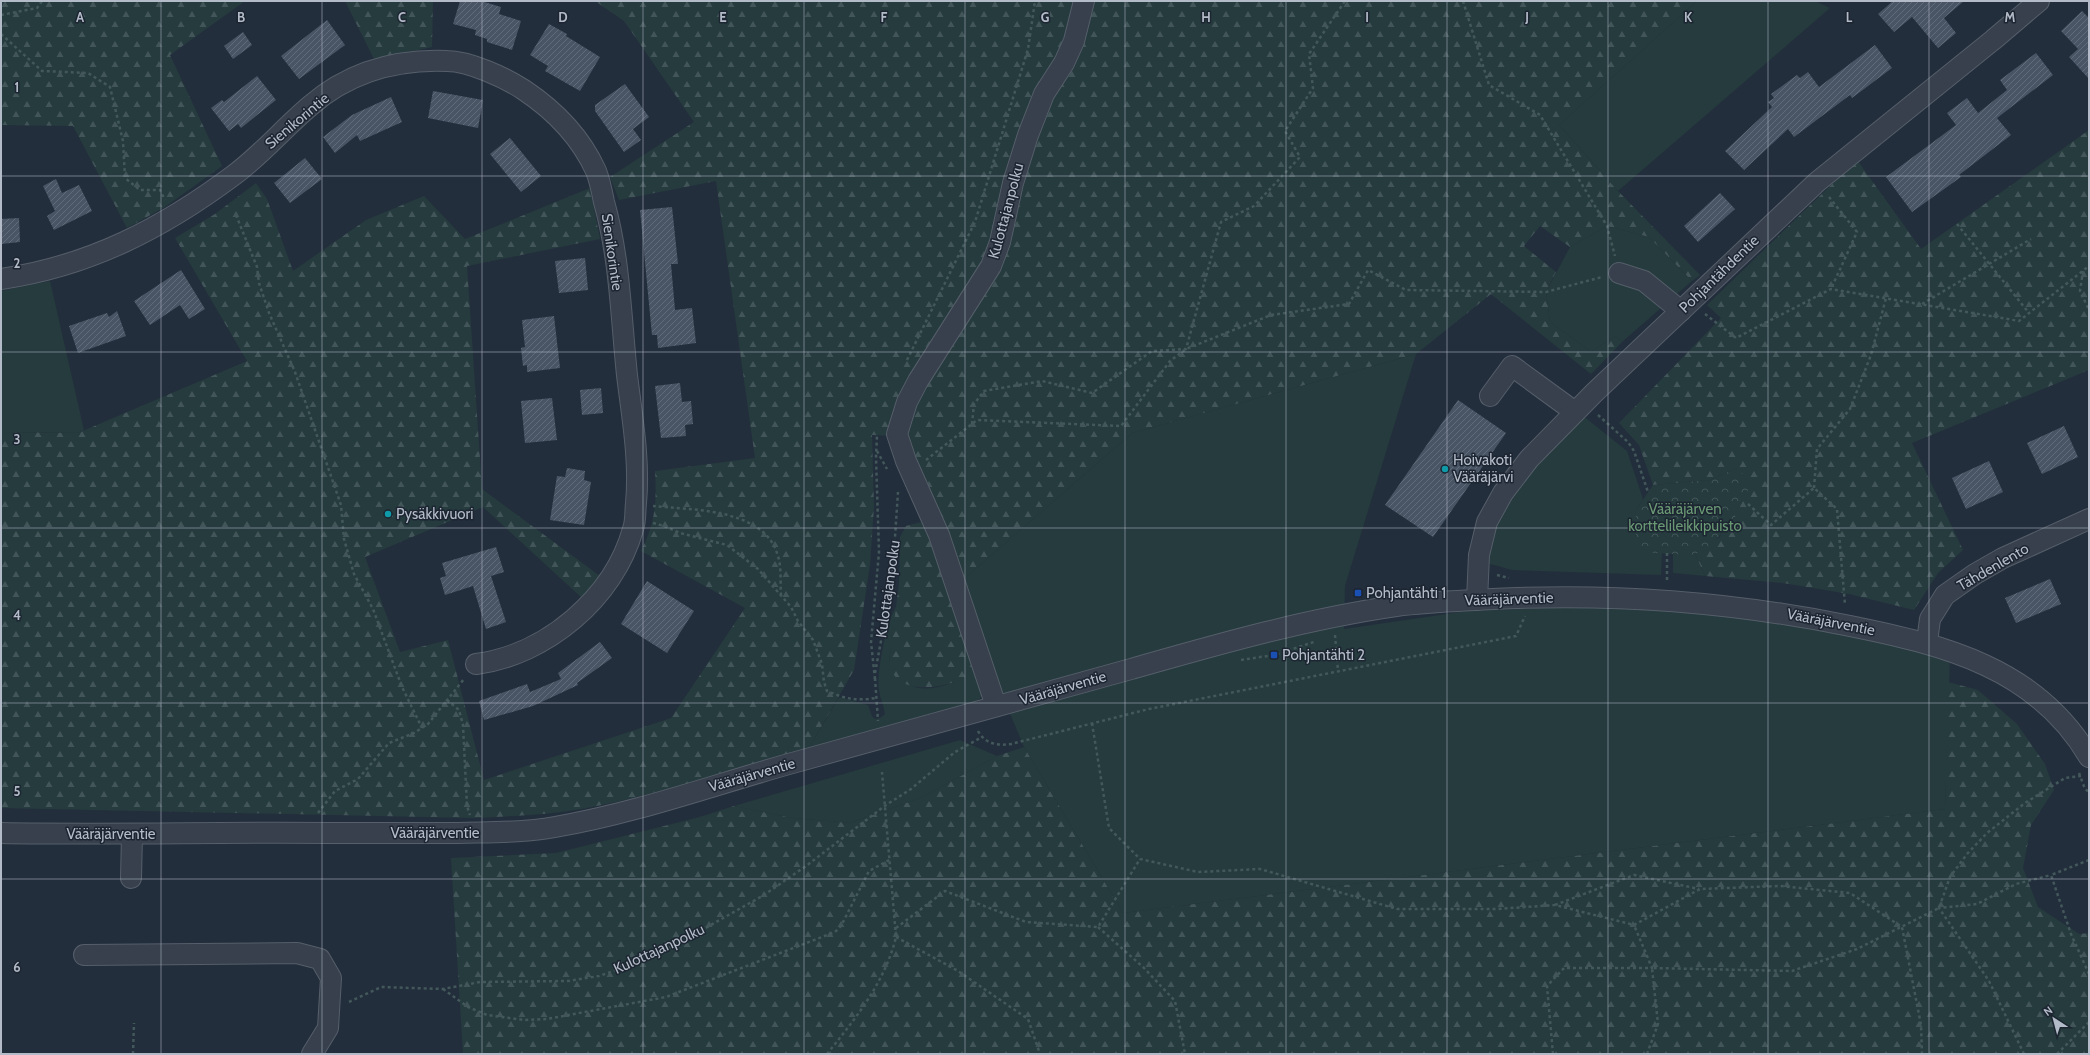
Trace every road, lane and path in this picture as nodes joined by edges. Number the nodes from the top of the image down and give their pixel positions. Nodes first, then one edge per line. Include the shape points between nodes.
1 (42, 1) edge
2 (1084, 1) edge
3 (1345, 1) edge
4 (1463, 1) edge
5 (2039, 1) edge
6 (1, 15) edge
7 (1, 34) edge
8 (1817, 182) junction
9 (236, 215) dead end
10 (173, 218) junction
11 (1956, 224) dead end
12 (2031, 239) dead end
13 (1988, 264) junction
14 (2089, 266) edge
15 (2084, 271) junction
16 (1619, 273) junction
17 (1, 279) edge
18 (1831, 289) junction
19 (1886, 298) junction
20 (1921, 304) junction
21 (1686, 307) junction
22 (2089, 310) edge
23 (2029, 313) junction
24 (1186, 349) junction
25 (1490, 396) dead end
26 (1579, 408) junction
27 (972, 424) junction
28 (911, 472) junction
29 (1814, 488) junction
30 (898, 491) dead end
31 (1648, 492) dead end
32 (1748, 504) dead end
33 (635, 511) junction
34 (2089, 518) edge
35 (1667, 552) dead end
36 (1668, 584) dead end
37 (781, 596) junction
38 (1477, 600) junction
39 (1845, 605) dead end
40 (1518, 614) dead end
41 (1340, 633) dead end
42 (1335, 634) junction
43 (1328, 637) dead end
44 (1320, 640) dead end
45 (1927, 642) junction
46 (1237, 661) dead end
47 (476, 664) joint
48 (1338, 671) junction
49 (876, 698) junction
50 (447, 700) junction
51 (996, 706) junction
52 (972, 714) junction
53 (878, 723) dead end
54 (1092, 723) junction
55 (422, 728) junction
56 (982, 737) junction
57 (2086, 759) edge
58 (882, 772) dead end
59 (2081, 776) junction
60 (2089, 792) edge
61 (886, 805) junction
62 (317, 815) dead end
63 (472, 822) dead end
64 (1, 833) edge
65 (132, 835) junction
66 (891, 859) junction
67 (1140, 859) junction
68 (2089, 860) edge
69 (2051, 875) junction
70 (131, 878) dead end
71 (1700, 889) junction
72 (1555, 905) junction
73 (1939, 908) junction
74 (1634, 925) junction
75 (1098, 927) junction
76 (1902, 927) junction
77 (896, 929) junction
78 (896, 937) junction
79 (84, 955) dead end
80 (1652, 968) junction
81 (2089, 974) edge
82 (443, 989) junction
83 (329, 1012) junction
84 (2089, 1022) edge
85 (134, 1023) dead end
86 (133, 1054) edge
87 (312, 1054) edge
88 (827, 1054) edge
89 (1040, 1054) edge
90 (1185, 1054) edge
91 (1552, 1054) edge
92 (1647, 1054) edge
93 (1922, 1054) edge
94 (2024, 1054) edge
95 (2057, 1054) edge

1 - 6 path via 37,8
2 - 28 street, Kulottajanpolku via 1074,41 1064,63 1044,94 1028,135 1013,183 1000,242 991,266 918,380 901,419 899,441
3 - 24 path via 1309,54 1313,88 1285,131 1300,157 1254,206 1221,222
4 - 16 path via 1489,85 1540,115 1607,226
5 - 8 street, Pohjantähdentie
7 - 10 path via 42,72 88,73 110,87 123,141 125,178 140,190 160,190
8 - 18 path via 1857,232
8 - 21 street, Pohjantähdentie
9 - 55 path via 257,267 259,283 269,313 295,372 339,497 344,539 354,574 373,609 402,687
10 - 17 street, Sienikorintie via 137,238 81,259 31,274
10 - 33 street, Sienikorintie via 237,173 313,103 350,79 381,66 412,61 452,61 506,78 543,103 571,131 596,171 611,228 638,477
11 - 13 path
12 - 13 path
13 - 20 path
13 - 23 path
14 - 15 path
15 - 22 path via 2080,291
15 - 23 path
16 - 21 street via 1644,281
16 - 24 path via 1546,292 1406,290 1368,270 1349,304 1271,315
18 - 19 path
18 - 21 path via 1736,338
19 - 20 path
19 - 29 path via 1871,355 1850,409 1817,449
20 - 23 path via 2019,321
21 - 26 street, Pohjantähdentie
24 - 27 path via 1170,361 1120,426 976,420
24 - 27 path via 1152,350 1092,393 1042,381 984,391 974,404
25 - 26 street via 1512,366
26 - 31 path via 1628,442 1634,451
26 - 38 street, Pohjantähdentie via 1529,459 1503,493 1486,522 1479,555
27 - 28 path
28 - 51 street, Kulottajanpolku via 939,535
29 - 32 path via 1771,525
29 - 39 path via 1837,509
30 - 49 path, Kulottajanpolku via 893,569 876,666
33 - 37 path via 680,533 727,545 758,569
33 - 37 path via 694,509 745,520 758,528 772,542 778,554
33 - 47 street, Sienikorintie via 634,527 621,559 605,586 582,611 556,633 519,654 495,662
34 - 45 street, Tähdenlento via 2003,558 1945,595 1930,619
35 - 36 path
37 - 49 path via 813,640 822,664 827,690 856,701
38 - 45 street, Vääräjärventie via 1539,597 1603,598 1714,605 1777,612
38 - 51 street, Vääräjärventie via 1397,606 1320,619 1218,644
40 - 48 path via 1526,614 1516,636
41 - 42 path
42 - 43 path
42 - 48 path
44 - 46 path via 1274,655
45 - 57 street, Vääräjärventie via 1966,655 1995,669 2021,686 2057,715 2075,735
47 - 50 path
48 - 54 path
49 - 53 path, Kulottajanpolku
50 - 55 path
50 - 63 path via 459,710 463,725 467,806
51 - 52 street, Vääräjärventie
52 - 56 path
52 - 65 street, Vääräjärventie via 663,802 554,827 515,832
54 - 56 path via 999,745
54 - 67 path via 1109,828
55 - 62 path via 389,743 358,779 335,791
56 - 61 path, Kulottajanpolku via 955,752 911,790
57 - 59 path
58 - 61 path
59 - 60 path
59 - 73 path via 2065,778 2025,804 1987,834 1967,854 1950,877
61 - 66 path
61 - 82 path, Kulottajanpolku via 764,895 642,961 599,976 568,981 480,982
64 - 65 street, Vääräjärventie
65 - 70 street
66 - 77 path
66 - 82 path via 869,871 841,926 835,932 666,997 547,1019 524,1020 501,1018 474,1010
67 - 72 path via 1198,872 1260,869 1397,909 1498,909
67 - 75 path
68 - 69 path
69 - 73 path via 2016,884 1977,904
69 - 81 path via 2071,934
71 - 72 path via 1634,875
71 - 74 path
71 - 76 path via 1780,886 1850,893
72 - 74 path
73 - 76 path
73 - 94 path via 1989,981
74 - 80 path
75 - 77 path via 1026,922 945,891
75 - 90 path via 1144,968 1175,1001
76 - 80 path via 1858,949 1792,971
76 - 93 path via 1921,1025
77 - 78 path
78 - 88 path via 891,957 880,981
78 - 89 path via 958,972 1028,1019
79 - 83 street via 297,953 320,959 330,978
80 - 91 path via 1564,968 1546,986
80 - 92 path via 1658,1024
82 - 83 path, Kulottajanpolku via 381,987
83 - 87 street via 328,1028
84 - 95 path
85 - 86 path

